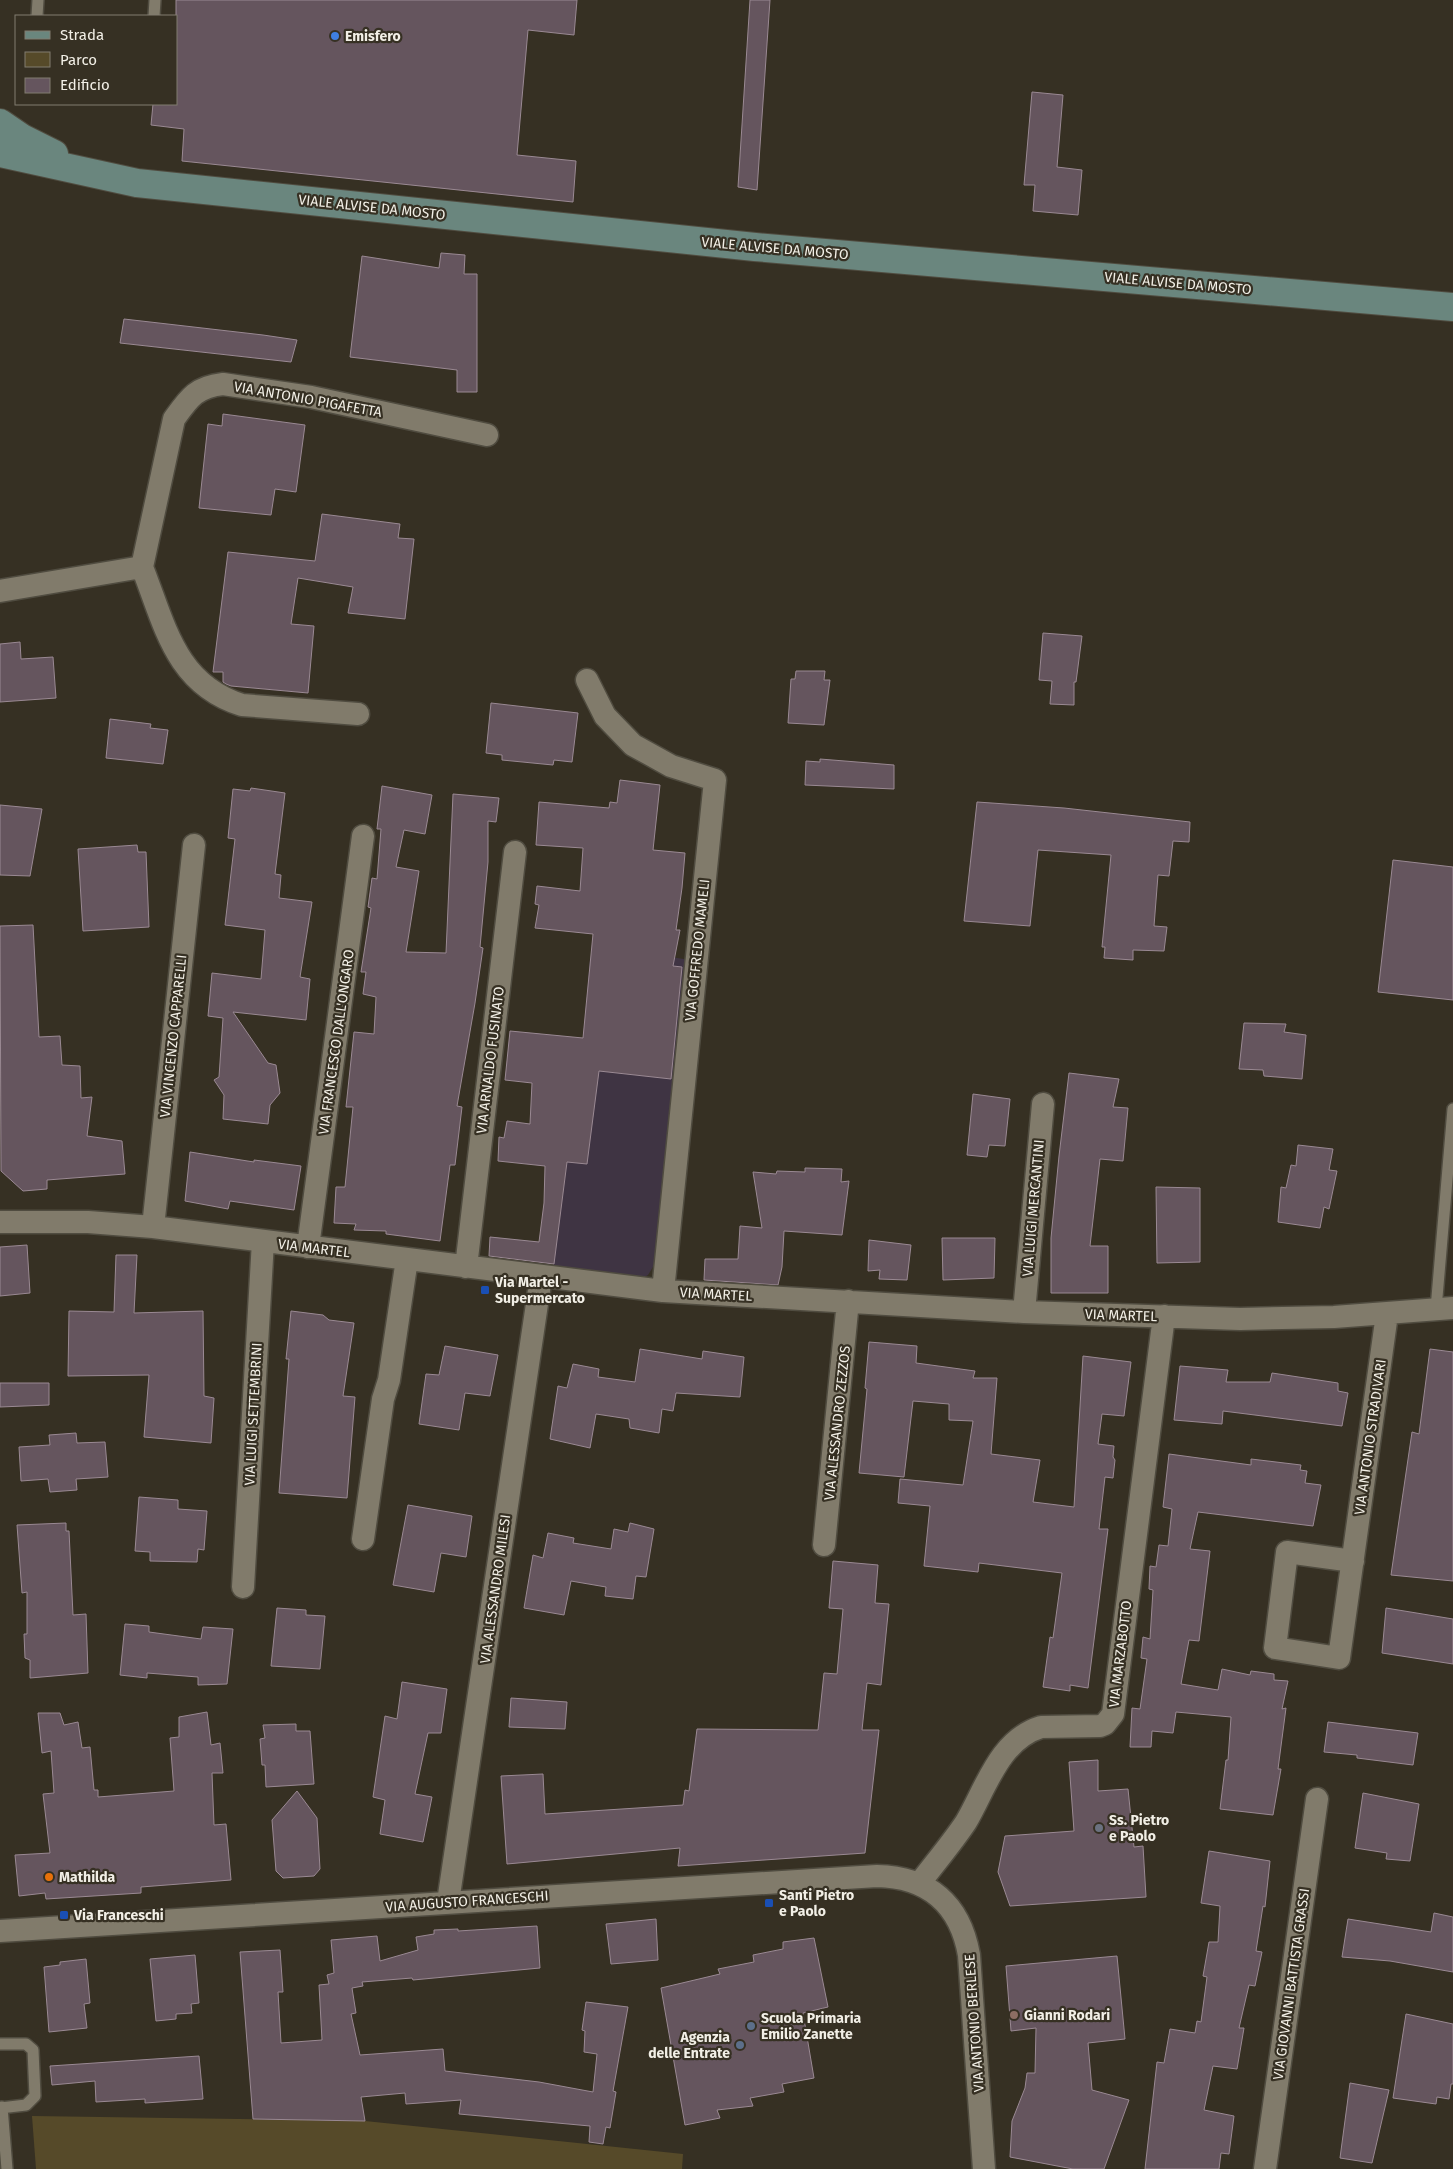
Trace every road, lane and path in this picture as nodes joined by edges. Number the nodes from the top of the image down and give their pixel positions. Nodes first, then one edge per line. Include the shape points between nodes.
1 (38, 0) edge
2 (155, 0) edge
3 (37, 15) edge
4 (154, 15) edge
5 (0, 124) edge
6 (0, 153) edge
7 (99, 173) junction
8 (1453, 308) edge
9 (487, 436) dead end
10 (142, 567) junction
11 (0, 591) edge
12 (587, 680) dead end
13 (358, 714) dead end
14 (363, 836) dead end
15 (194, 845) dead end
16 (515, 852) dead end
17 (1043, 1104) dead end
18 (1453, 1109) edge
19 (0, 1222) edge
20 (153, 1227) junction
21 (264, 1241) junction
22 (308, 1247) junction
23 (408, 1259) junction
24 (466, 1267) junction
25 (542, 1277) junction
26 (663, 1291) junction
27 (848, 1302) junction
28 (1444, 1309) edge
29 (1024, 1312) junction
30 (1387, 1314) junction
31 (1164, 1316) junction
32 (363, 1539) dead end
33 (824, 1545) dead end
34 (1352, 1561) junction
35 (243, 1587) dead end
36 (1318, 1799) dead end
37 (925, 1887) junction
38 (448, 1902) junction
39 (0, 1931) edge
40 (0, 2044) edge
41 (1, 2108) edge
42 (990, 2168) edge
43 (7, 2169) edge
44 (1264, 2169) edge

1 - 3 lane
2 - 4 lane
5 - 7 main road, VIALE ALVISE DA MOSTO via 43,149
6 - 7 main road, VIALE ALVISE DA MOSTO
7 - 8 main road, VIALE ALVISE DA MOSTO via 137,183 755,247
9 - 10 street, VIA ANTONIO PIGAFETTA via 311,397 223,384 209,385 187,400 174,419
10 - 11 street
10 - 13 street via 176,653 190,673 214,692 242,705
12 - 26 street, VIA GOFFREDO MAMELI via 605,716 633,744 671,766 715,780
14 - 22 street, VIA FRANCESCO DALL'ONGARO
15 - 20 street, VIA VINCENZO CAPPARELLI
16 - 24 street, VIA ARNALDO FUSINATO
17 - 29 street, VIA LUIGI MERCANTINI
18 - 28 lane, VIA MARTEL
19 - 20 street, VIA MARTEL via 88,1222
20 - 21 street, VIA MARTEL
21 - 22 street, VIA MARTEL
21 - 35 street, VIA LUIGI SETTEMBRINI
22 - 23 street, VIA MARTEL
23 - 24 street, VIA MARTEL
23 - 32 street
24 - 25 street, VIA MARTEL
25 - 26 street, VIA MARTEL
25 - 38 street, VIA ALESSANDRO MILESI
26 - 27 street, VIA MARTEL
27 - 29 street, VIA MARTEL
27 - 33 street, VIA ALESSANDRO ZEZZOS
28 - 30 street, VIA MARTEL
29 - 31 street, VIA MARTEL
30 - 31 street, VIA MARTEL via 1240,1319
30 - 34 street, VIA ANTONIO STRADIVARI
31 - 37 street, VIA MARZABOTTO via 1113,1714 1100,1726 1041,1727 1017,1740 990,1775
34 - 34 street, VIA ANTONIO STRADIVARI via 1287,1552 1275,1648 1339,1658
36 - 44 street, VIA GIOVANNI BATTISTA GRASSI
37 - 38 street, VIA AUGUSTO FRANCESCHI via 906,1879 877,1876
37 - 42 street, VIA ANTONIO BERLESE via 945,1901 966,1937
38 - 39 street, VIA AUGUSTO FRANCESCHI
40 - 41 lane via 30,2045 35,2087 35,2096 26,2105
41 - 43 lane

